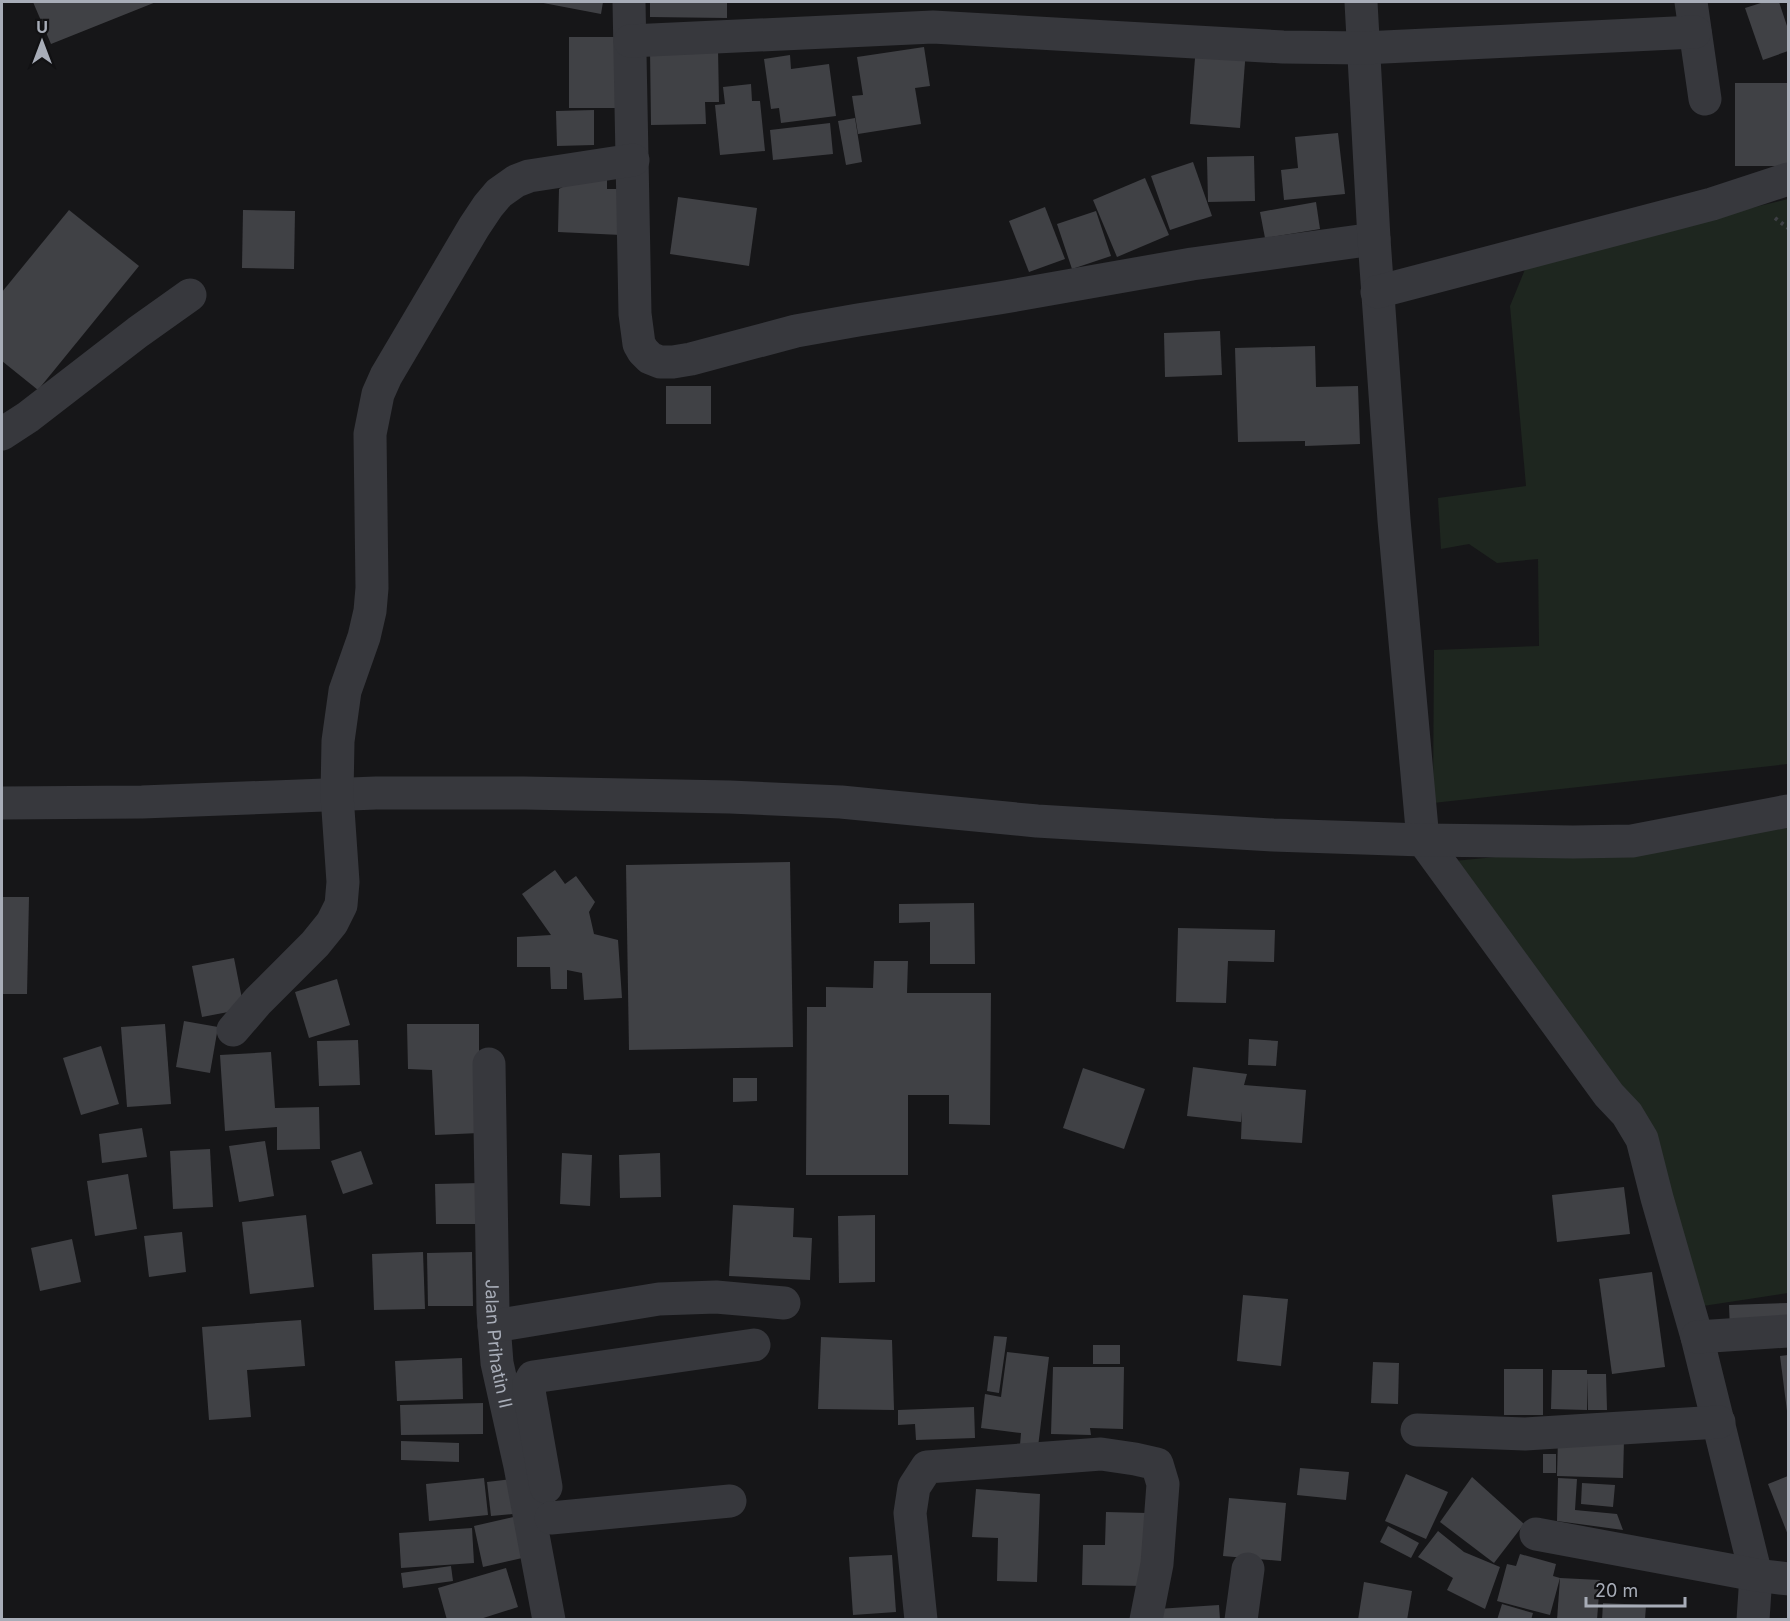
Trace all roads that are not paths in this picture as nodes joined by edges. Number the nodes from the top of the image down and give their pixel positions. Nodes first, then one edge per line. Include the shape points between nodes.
1 (629, 2) edge
2 (1361, 2) edge
3 (1693, 17) edge
4 (630, 40) junction
5 (1363, 48) junction
6 (1704, 99) dead end
7 (633, 160) junction
8 (1788, 179) edge
9 (1374, 240) junction
10 (1377, 292) junction
11 (190, 295) dead end
12 (2, 434) edge
13 (353, 794) junction
14 (2, 803) edge
15 (1788, 811) edge
16 (1423, 840) junction
17 (233, 1030) dead end
18 (489, 1064) dead end
19 (784, 1303) dead end
20 (494, 1326) junction
21 (1788, 1330) edge
22 (1697, 1337) junction
23 (754, 1345) dead end
24 (1719, 1422) junction
25 (1417, 1430) dead end
26 (730, 1501) dead end
27 (541, 1520) junction
28 (1536, 1534) dead end
29 (1248, 1569) dead end
30 (1756, 1575) junction
31 (1788, 1579) edge
32 (549, 1620) edge
33 (921, 1620) edge
34 (1146, 1620) edge
35 (1241, 1620) edge
36 (1753, 1620) edge

1 - 4 street
2 - 5 street
3 - 5 street
3 - 6 street
4 - 5 street via 933,27
4 - 7 street
5 - 9 street
7 - 9 street via 637,331 643,351 660,362 691,359 796,331 858,320 1192,264
7 - 13 street via 529,176 499,193 474,227 386,376 369,434 369,611 341,713
8 - 10 street via 1712,204
9 - 10 street
10 - 16 street
11 - 12 street
13 - 14 street
13 - 16 street via 730,796 841,802 1037,821
13 - 17 street via 341,905 332,924
15 - 16 street via 1632,841
16 - 22 street via 1642,1139
18 - 20 street, Jalan Prihatin II
19 - 20 street via 716,1297 659,1299
20 - 27 street, Jalan Prihatin II via 497,1363
21 - 22 street
22 - 24 street
23 - 27 street via 533,1377 529,1390
24 - 25 street via 1525,1434
24 - 30 street
26 - 27 street
27 - 32 street, Jalan Prihatin II
28 - 30 street
29 - 35 street
30 - 31 street
30 - 36 street
33 - 34 street via 910,1513 914,1487 927,1467 1101,1454 1157,1464 1163,1484 1157,1564

